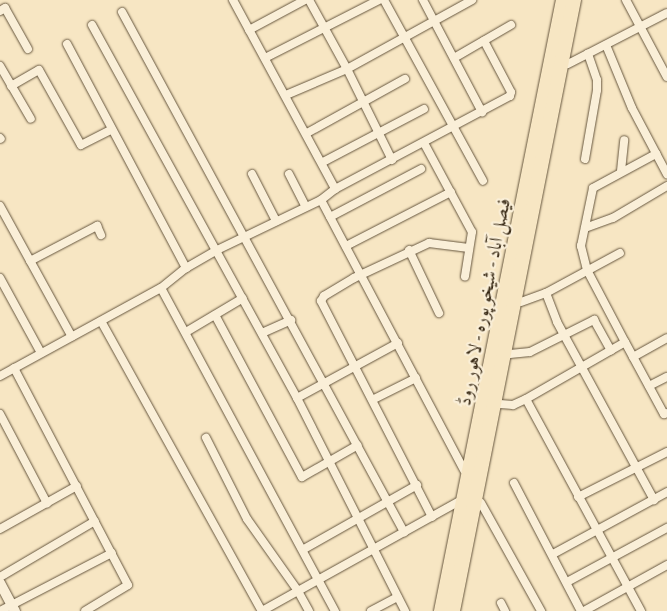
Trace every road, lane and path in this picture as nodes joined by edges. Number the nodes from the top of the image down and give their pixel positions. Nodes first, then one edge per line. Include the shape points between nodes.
1 (233, 0) edge
2 (305, 0) edge
3 (309, 0) edge
4 (379, 0) edge
5 (384, 0) edge
6 (423, 0) edge
7 (472, 0) edge
8 (563, 0) edge
9 (574, 0) edge
10 (626, 0) edge
11 (0, 11) edge
12 (122, 12) dead end
13 (667, 13) edge
14 (434, 20) junction
15 (92, 25) dead end
16 (512, 25) dead end
17 (640, 27) junction
18 (325, 28) junction
19 (249, 30) junction
20 (406, 37) junction
21 (484, 41) junction
22 (67, 44) dead end
23 (606, 45) junction
24 (28, 49) dead end
25 (588, 54) junction
26 (265, 58) junction
27 (454, 58) junction
28 (568, 64) dead end
29 (0, 66) edge
30 (348, 69) junction
31 (667, 77) edge
32 (405, 80) dead end
33 (11, 86) junction
34 (286, 95) junction
35 (364, 102) junction
36 (424, 109) dead end
37 (482, 112) junction
38 (31, 119) dead end
39 (455, 127) junction
40 (111, 130) junction
41 (379, 132) junction
42 (307, 133) junction
43 (624, 140) dead end
44 (424, 143) junction
45 (656, 154) junction
46 (585, 159) dead end
47 (392, 160) junction
48 (322, 162) junction
49 (421, 169) dead end
50 (621, 172) junction
51 (252, 174) dead end
52 (289, 174) dead end
53 (667, 174) edge
54 (483, 181) dead end
55 (667, 186) edge
56 (335, 189) junction
57 (450, 192) junction
58 (321, 200) junction
59 (305, 205) junction
60 (0, 206) edge
61 (330, 217) junction
62 (276, 221) junction
63 (585, 228) junction
64 (101, 235) dead end
65 (246, 236) junction
66 (346, 246) junction
67 (469, 248) junction
68 (409, 250) junction
69 (215, 252) junction
70 (620, 252) dead end
71 (30, 261) junction
72 (186, 268) junction
73 (587, 270) junction
74 (362, 275) junction
75 (465, 276) dead end
76 (0, 278) edge
77 (161, 288) junction
78 (546, 293) junction
79 (243, 298) junction
80 (521, 302) dead end
81 (439, 313) dead end
82 (215, 315) junction
83 (291, 320) junction
84 (101, 321) junction
85 (186, 332) junction
86 (262, 333) junction
87 (564, 335) junction
88 (72, 337) junction
89 (667, 338) edge
90 (625, 342) junction
91 (398, 343) junction
92 (611, 350) junction
93 (41, 354) junction
94 (510, 354) dead end
95 (633, 357) junction
96 (357, 367) junction
97 (14, 368) junction
98 (582, 369) junction
99 (0, 376) edge
100 (667, 377) edge
101 (416, 378) junction
102 (326, 383) junction
103 (649, 386) junction
104 (297, 398) junction
105 (374, 399) junction
106 (526, 399) junction
107 (500, 404) dead end
108 (667, 413) edge
109 (0, 414) edge
110 (206, 438) dead end
111 (358, 445) junction
112 (667, 452) edge
113 (330, 462) junction
114 (636, 468) junction
115 (464, 470) dead end
116 (514, 483) dead end
117 (417, 485) junction
118 (76, 486) junction
119 (667, 492) edge
120 (578, 497) junction
121 (654, 500) junction
122 (388, 501) junction
123 (458, 502) dead end
124 (48, 503) junction
125 (480, 503) dead end
126 (432, 517) junction
127 (359, 519) junction
128 (95, 521) junction
129 (667, 528) edge
130 (0, 529) edge
131 (597, 530) junction
132 (404, 532) junction
133 (304, 549) junction
134 (371, 550) junction
135 (112, 553) junction
136 (553, 554) junction
137 (612, 558) junction
138 (667, 565) edge
139 (0, 577) edge
140 (318, 580) junction
141 (567, 582) junction
142 (0, 583) edge
143 (628, 586) junction
144 (298, 591) junction
145 (397, 597) junction
146 (501, 603) dead end
147 (13, 608) edge
148 (0, 611) edge
149 (85, 611) edge
150 (309, 611) edge
151 (335, 611) edge
152 (371, 611) edge
153 (405, 611) edge
154 (441, 611) edge
155 (453, 611) edge
156 (505, 611) edge
157 (541, 611) edge
158 (582, 611) edge
159 (641, 611) edge

1 - 19 street
2 - 19 street
3 - 18 street
4 - 18 street
5 - 20 street
6 - 14 street
7 - 14 street
8 - 154 highway, فیصل آباد - شیخو پورہ - لاہور روڈ
9 - 155 highway, فیصل آباد - شیخو پورہ - لاہور روڈ
10 - 17 street
11 - 24 street via 5,8
12 - 65 street
13 - 17 street
14 - 20 street
14 - 27 street
15 - 69 street
16 - 21 street
17 - 23 street
17 - 31 street
18 - 26 street
18 - 30 street
19 - 26 street
20 - 30 street
20 - 39 street
21 - 27 street
21 - 37 street via 511,92 510,96
22 - 40 street
23 - 25 street
23 - 45 street via 632,108
25 - 28 street
25 - 46 street via 597,90
26 - 34 street
27 - 37 street
29 - 33 street
30 - 34 street
30 - 35 street
32 - 35 street
33 - 38 street
33 - 40 street via 39,70 81,145
34 - 42 street
35 - 41 street
35 - 42 street
36 - 41 street
37 - 39 street
39 - 44 street
39 - 54 street
40 - 72 street
41 - 47 street
41 - 48 street
42 - 48 street
43 - 50 street
44 - 47 street
44 - 57 street
45 - 50 street
45 - 53 street
47 - 56 street
48 - 56 street
49 - 61 street
50 - 63 street via 593,188
51 - 62 street
52 - 59 street
55 - 63 street via 613,218
56 - 58 street
57 - 66 street
57 - 67 street via 472,232
58 - 59 street
58 - 61 street
59 - 62 street
60 - 71 street
61 - 66 street
62 - 65 street
63 - 73 street via 581,246
64 - 71 street via 97,226
65 - 69 street
65 - 83 street
66 - 74 street
67 - 68 street via 429,243
67 - 75 street
68 - 74 street
68 - 81 street
69 - 72 street
69 - 79 street
70 - 73 street
71 - 88 street
72 - 77 street
73 - 78 street
73 - 90 street
74 - 91 street
74 - 96 street via 324,296 321,302
76 - 93 street
77 - 84 street
77 - 85 street
78 - 80 street
78 - 87 street
79 - 82 street
79 - 86 street
82 - 85 street
82 - 113 street via 302,477
83 - 86 street
83 - 102 street
84 - 88 street
84 - 144 street via 258,607 262,611
85 - 133 street
86 - 104 street
87 - 92 street via 594,320
87 - 94 street via 530,352
87 - 98 street
88 - 93 street
89 - 95 street
90 - 92 street
90 - 95 street
91 - 96 street
91 - 101 street
92 - 98 street
93 - 97 street
95 - 103 street
96 - 102 street
96 - 105 street
97 - 99 street
97 - 118 street
98 - 106 street
98 - 114 street
100 - 103 street
101 - 105 street
101 - 115 street
102 - 104 street
102 - 111 street
103 - 108 street via 664,414
104 - 113 street
105 - 117 street
106 - 107 street via 510,406
106 - 120 street
109 - 124 street
110 - 144 street via 247,519
111 - 113 street
111 - 122 street
112 - 114 street
113 - 127 street
114 - 120 street
114 - 121 street
116 - 136 street
117 - 122 street
117 - 126 street
118 - 124 street
118 - 128 street
119 - 121 street
120 - 131 street
121 - 131 street
122 - 127 street
122 - 132 street
123 - 126 street
124 - 130 street
125 - 157 street
126 - 132 street
127 - 133 street
127 - 134 street
128 - 135 street
128 - 139 street
129 - 137 street
131 - 136 street
131 - 137 street
132 - 134 street
133 - 140 street
134 - 140 street
134 - 145 street
135 - 147 street
135 - 149 street via 128,585
136 - 141 street
137 - 141 street
137 - 143 street
138 - 143 street
140 - 144 street
140 - 151 street
141 - 158 street
142 - 147 street
143 - 158 street
143 - 159 street
144 - 150 street
145 - 152 street
145 - 153 street
146 - 156 street
147 - 148 street

